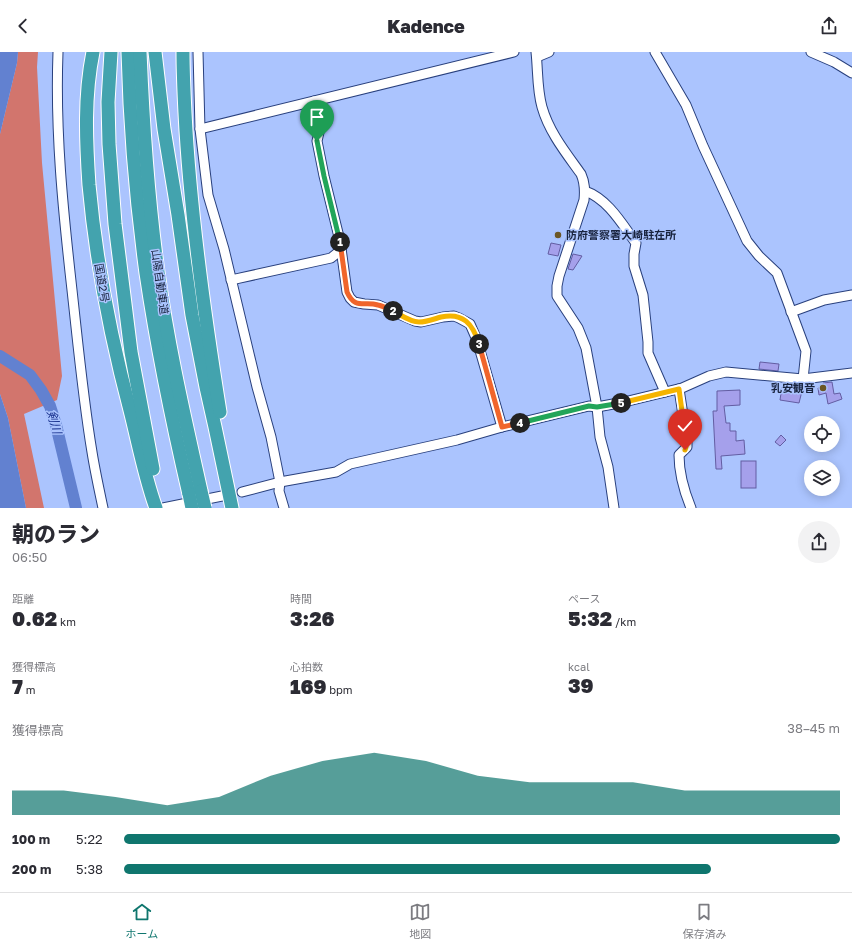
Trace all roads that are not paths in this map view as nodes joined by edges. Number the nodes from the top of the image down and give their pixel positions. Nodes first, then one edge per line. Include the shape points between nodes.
1 (58, 52) edge
2 (93, 52) edge
3 (111, 52) edge
4 (128, 52) edge
5 (140, 52) edge
6 (155, 52) edge
7 (183, 52) edge
8 (198, 52) edge
9 (514, 52) edge
10 (549, 52) edge
11 (655, 52) edge
12 (811, 52) edge
13 (537, 54) edge
14 (852, 73) edge
15 (314, 101) junction
16 (200, 129) junction
17 (585, 191) junction
18 (145, 214) junction
19 (341, 250) junction
20 (231, 280) junction
21 (852, 295) edge
22 (791, 312) junction
23 (852, 373) edge
24 (803, 379) junction
25 (679, 389) junction
26 (665, 392) junction
27 (597, 407) junction
28 (502, 427) junction
29 (280, 482) junction
30 (242, 492) dead end
31 (195, 493) junction
32 (227, 495) dead end
33 (103, 508) edge
34 (156, 508) edge
35 (163, 508) edge
36 (192, 508) edge
37 (205, 508) edge
38 (232, 508) edge
39 (238, 508) edge
40 (284, 508) edge
41 (614, 508) edge
42 (691, 508) edge

1 - 33 street via 57,133 65,220 83,391
2 - 34 highway, 国道2号 via 88,90 87,152 98,256 125,394
3 - 35 highway via 108,102 115,224 131,352 147,441
4 - 18 highway, 山陽自動車道 via 129,94
5 - 18 highway, 山陽自動車道 via 146,150
6 - 38 highway via 192,315
7 - 39 highway via 194,232 206,327
8 - 16 street
9 - 15 street
10 - 13 street
11 - 22 street via 686,105 747,241 777,273
12 - 14 street
13 - 17 street via 540,94 546,120 581,174
15 - 16 street
15 - 19 street via 320,128 317,141
16 - 20 street via 208,194
17 - 26 street via 594,194 611,210 636,243 634,266 643,295 648,353
17 - 27 street via 559,276 557,296 578,328 586,348
18 - 31 highway, 山陽自動車道 via 158,272 161,326 186,422
19 - 20 street via 331,258
19 - 28 street via 347,292 354,302 378,305 415,321 454,316 470,324
20 - 29 street
21 - 22 street via 824,300
22 - 24 street via 806,351
23 - 24 street
24 - 25 street via 726,372 709,376
25 - 26 street
25 - 42 street via 686,441 686,447 679,455 679,463
26 - 27 street
27 - 28 street via 589,406
27 - 41 street
28 - 29 street via 350,464 336,472
29 - 30 street
29 - 40 street via 279,491
31 - 36 highway, 山陽自動車道, bridge
31 - 37 highway, 山陽自動車道, bridge
32 - 35 street

